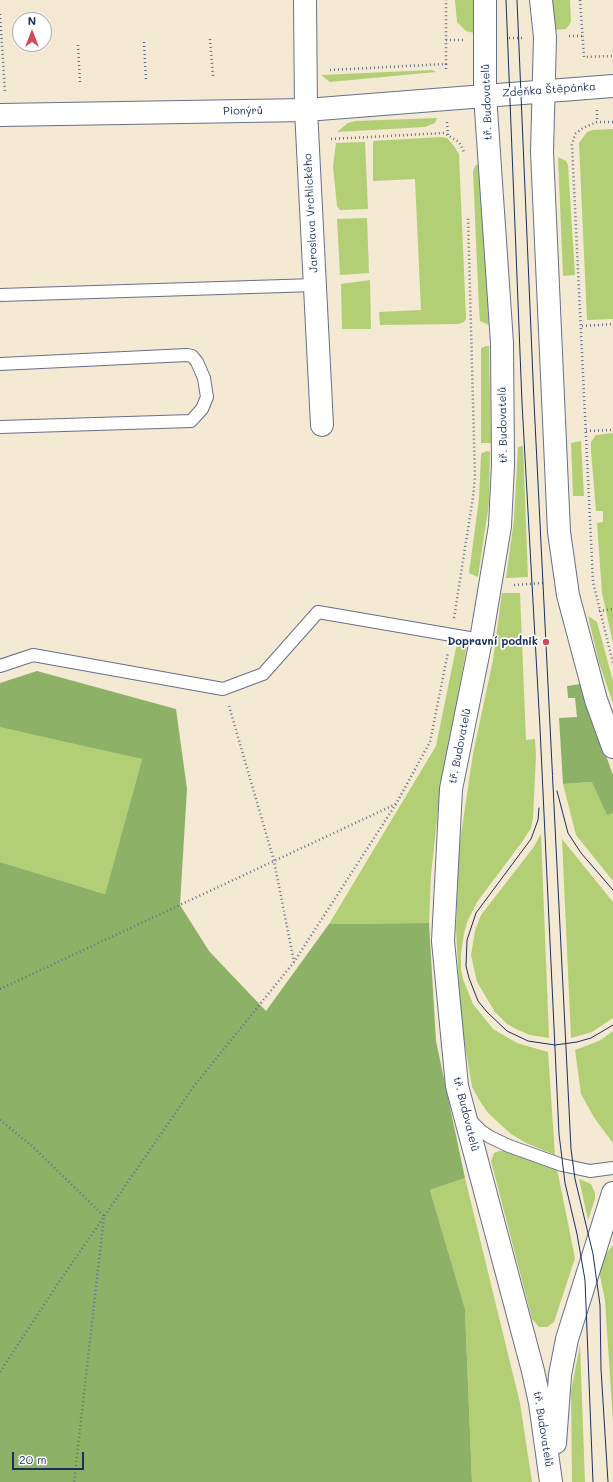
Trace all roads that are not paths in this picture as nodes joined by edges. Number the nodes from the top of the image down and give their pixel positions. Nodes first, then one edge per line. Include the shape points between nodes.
1 (305, 0) edge
2 (485, 0) edge
3 (541, 0) edge
4 (613, 86) edge
5 (543, 91) junction
6 (485, 95) junction
7 (306, 110) junction
8 (3, 115) edge
9 (315, 285) junction
10 (0, 295) edge
11 (0, 364) edge
12 (322, 425) dead end
13 (0, 427) edge
14 (481, 640) junction
15 (0, 666) edge
16 (613, 746) edge
17 (464, 1112) junction
18 (613, 1168) edge
19 (613, 1192) edge
20 (552, 1482) edge

1 - 7 street, Jaroslava Vrchlického
2 - 6 street, tř. Budovatelů
3 - 5 street via 545,37
4 - 5 street, Zdeňka Štěpánka
5 - 6 street, Zdeňka Štěpánka
5 - 16 street via 542,152 559,532 568,595 596,700
6 - 7 street, Pionýrů
6 - 14 street, tř. Budovatelů via 502,344 503,465 500,526
7 - 8 street, Pionýrů
7 - 9 street, Jaroslava Vrchlického
9 - 10 lane
9 - 12 street, Jaroslava Vrchlického
11 - 13 lane via 187,355 192,356 202,372 207,397 202,409 191,421
14 - 15 lane via 318,612 263,674 223,689 33,655
14 - 17 street, tř. Budovatelů via 452,789 442,941 457,1086
17 - 18 lane via 481,1131 509,1146 574,1168 590,1171
17 - 20 street, tř. Budovatelů via 535,1377
19 - 20 street, tř. Budovatelů via 567,1339 560,1375

